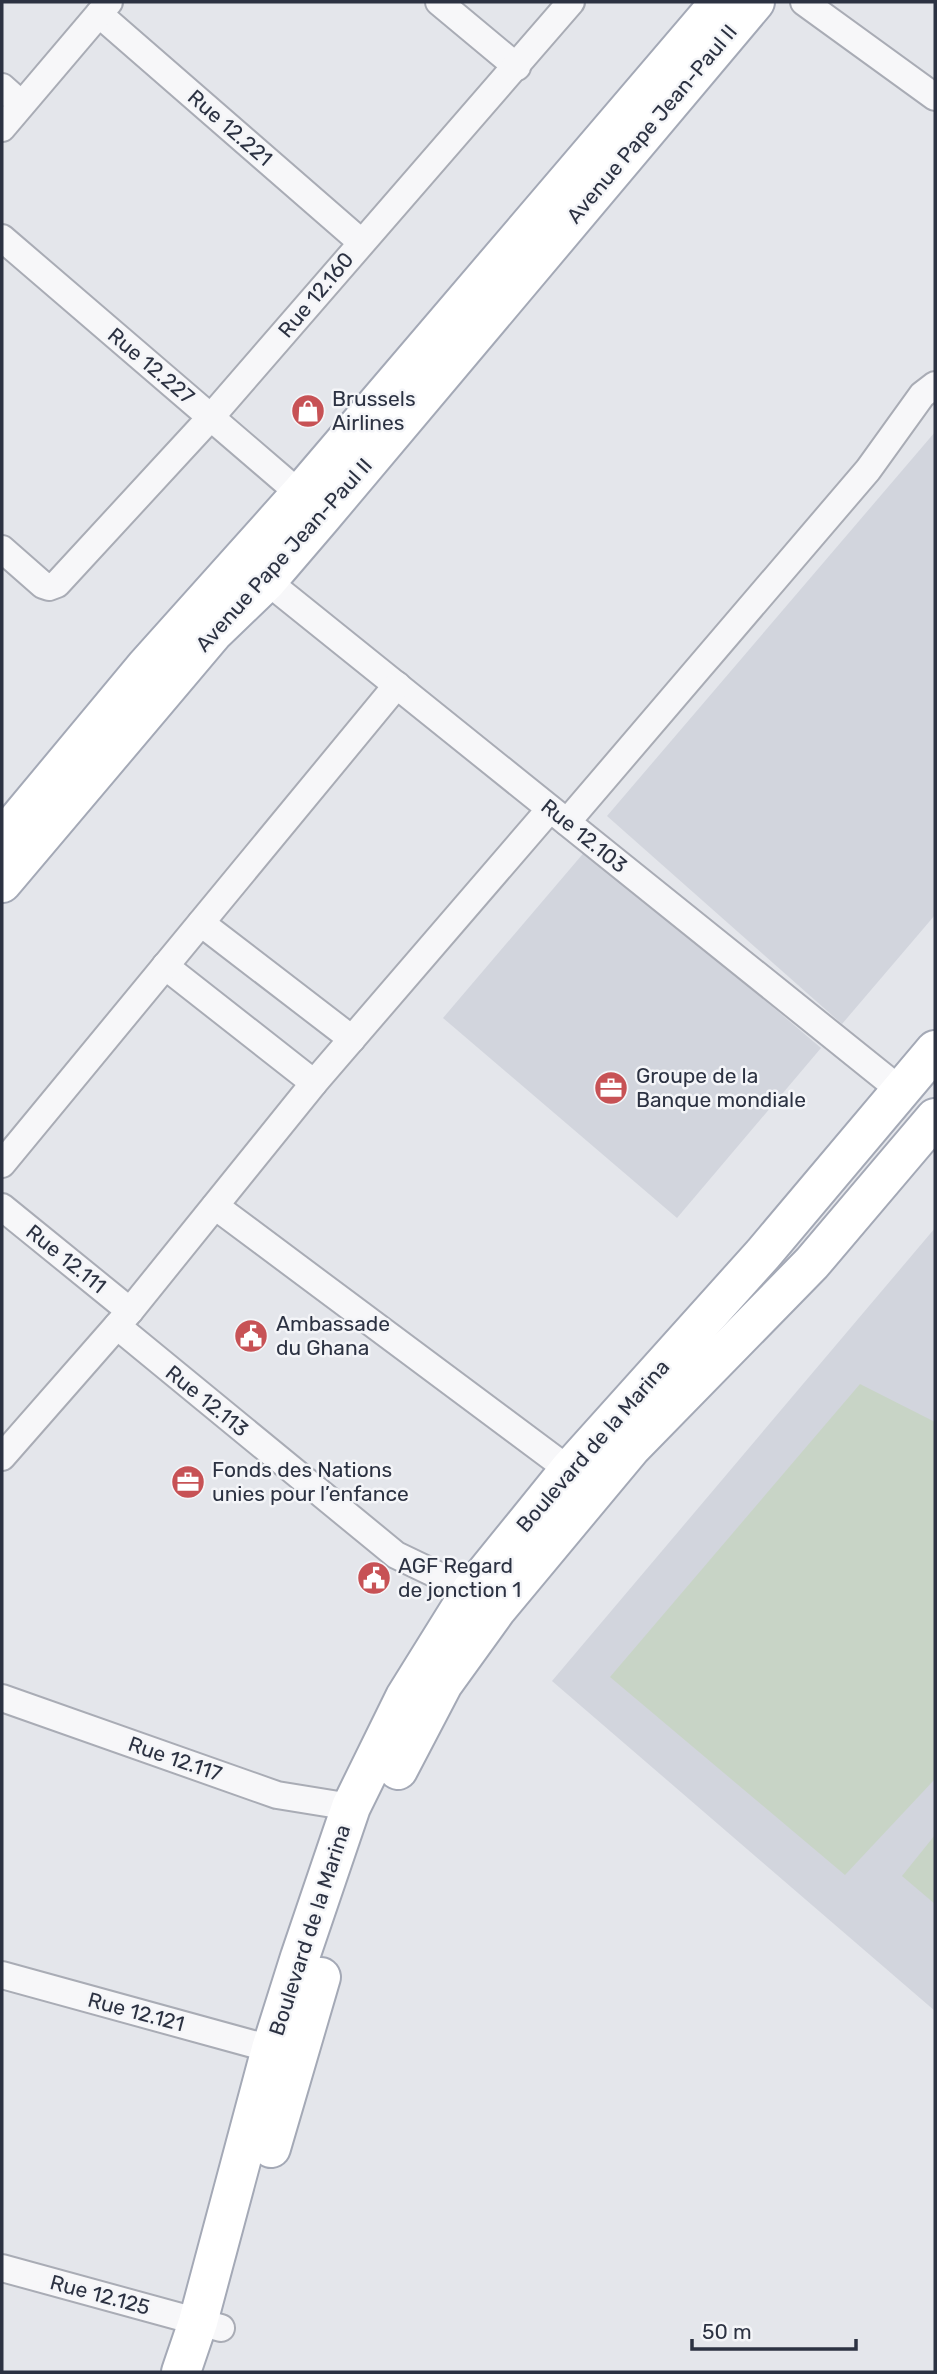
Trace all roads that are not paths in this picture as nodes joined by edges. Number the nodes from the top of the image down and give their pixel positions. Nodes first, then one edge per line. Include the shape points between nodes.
1 (439, 2) edge
2 (571, 2) edge
3 (720, 2) edge
4 (755, 2) edge
5 (804, 2) edge
6 (104, 8) edge
7 (517, 67) junction
8 (11, 95) edge
9 (935, 97) edge
10 (2, 128) edge
11 (2, 238) edge
12 (361, 242) junction
13 (935, 385) edge
14 (211, 417) junction
15 (300, 494) junction
16 (2, 549) edge
17 (267, 581) junction
18 (397, 685) junction
19 (559, 816) junction
20 (2, 839) edge
21 (2, 883) edge
22 (201, 923) junction
23 (165, 966) junction
24 (352, 1039) junction
25 (935, 1050) edge
26 (314, 1083) junction
27 (900, 1090) junction
28 (935, 1118) edge
29 (2, 1164) edge
30 (2, 1206) edge
31 (215, 1206) junction
32 (123, 1319) junction
33 (2, 1457) edge
34 (569, 1470) junction
35 (471, 1591) junction
36 (2, 1698) edge
37 (351, 1807) junction
38 (2, 1975) edge
39 (271, 2049) junction
40 (2, 2269) edge
41 (209, 2325) junction
42 (181, 2372) edge
43 (206, 2372) edge

1 - 7 street
2 - 7 street, Rue 12.160
3 - 15 main road, Avenue Pape Jean-Paul II
4 - 17 main road, Avenue Pape Jean-Paul II
5 - 9 street
6 - 8 street
6 - 12 street, Rue 12.221
7 - 12 street, Rue 12.160
8 - 10 street
11 - 14 street, Rue 12.227
12 - 14 street, Rue 12.160
13 - 19 street via 922,395 868,470
14 - 15 street, Rue 12.227
14 - 16 street, Rue 12.160 via 57,584 43,585
15 - 20 main road, Avenue Pape Jean-Paul II via 146,666
17 - 18 street, Rue 12.103
17 - 21 main road, Avenue Pape Jean-Paul II via 214,632
18 - 19 street, Rue 12.103
18 - 22 street
19 - 24 street
19 - 27 street, Rue 12.103
22 - 23 street
22 - 24 street
23 - 26 street
23 - 29 street
24 - 26 street
25 - 27 main road, Boulevard de la Marina
26 - 31 street
27 - 34 main road, Boulevard de la Marina via 763,1254
28 - 41 main road, Boulevard de la Marina via 812,1263 631,1448 497,1609 443,1684 377,1811
30 - 32 street, Rue 12.111
31 - 32 street
31 - 34 street
32 - 33 street
32 - 35 street, Rue 12.113 via 396,1555
34 - 35 main road, Boulevard de la Marina
35 - 37 main road, Boulevard de la Marina via 405,1697
36 - 37 street, Rue 12.117 via 277,1795
37 - 39 main road, Boulevard de la Marina
38 - 39 street, Rue 12.121
39 - 41 main road, Boulevard de la Marina
40 - 41 street, Rue 12.125
41 - 42 main road, Boulevard de la Marina
41 - 43 main road, Boulevard de la Marina

